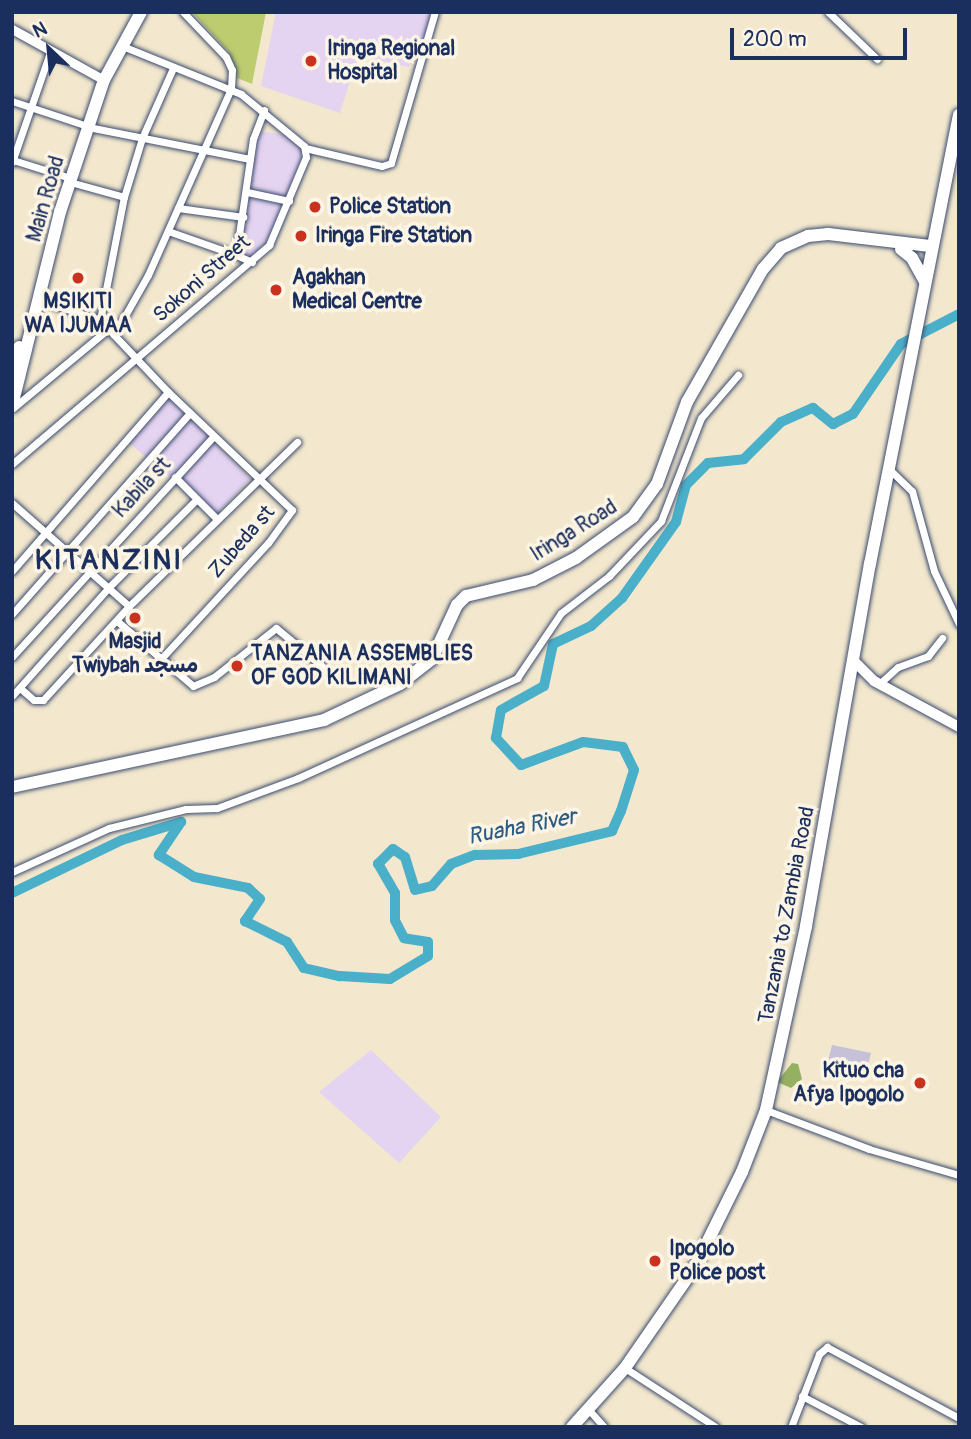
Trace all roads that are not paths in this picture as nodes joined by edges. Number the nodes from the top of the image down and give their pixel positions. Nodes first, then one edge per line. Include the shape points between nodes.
1 (132, 12) edge
2 (141, 12) edge
3 (183, 12) edge
4 (435, 12) edge
5 (828, 12) edge
6 (12, 29) edge
7 (121, 46) junction
8 (50, 52) junction
9 (877, 59) dead end
10 (173, 68) junction
11 (101, 78) junction
12 (231, 89) junction
13 (12, 101) edge
14 (29, 106) junction
15 (264, 110) junction
16 (959, 115) edge
17 (85, 126) junction
18 (142, 138) junction
19 (305, 148) junction
20 (204, 150) junction
21 (250, 159) junction
22 (13, 161) edge
23 (67, 179) junction
24 (247, 192) junction
25 (124, 197) junction
26 (289, 201) junction
27 (178, 208) junction
28 (243, 217) junction
29 (937, 221) junction
30 (168, 231) junction
31 (904, 246) junction
32 (930, 250) junction
33 (236, 255) junction
34 (252, 262) junction
35 (924, 287) junction
36 (39, 300) junction
37 (100, 320) junction
38 (111, 332) junction
39 (135, 359) junction
40 (12, 373) edge
41 (738, 374) dead end
42 (168, 392) junction
43 (12, 407) edge
44 (190, 413) junction
45 (214, 436) junction
46 (297, 442) dead end
47 (12, 464) edge
48 (890, 469) junction
49 (258, 477) junction
50 (175, 478) junction
51 (197, 499) junction
52 (12, 503) edge
53 (217, 519) junction
54 (47, 531) junction
55 (68, 550) junction
56 (90, 570) junction
57 (12, 571) edge
58 (109, 587) junction
59 (130, 606) junction
60 (956, 612) edge
61 (12, 614) edge
62 (117, 621) junction
63 (959, 624) edge
64 (942, 638) dead end
65 (12, 657) edge
66 (159, 660) junction
67 (854, 661) junction
68 (322, 666) dead end
69 (879, 684) junction
70 (20, 688) junction
71 (12, 696) edge
72 (959, 727) edge
73 (12, 787) edge
74 (12, 872) edge
75 (766, 1110) junction
76 (959, 1175) edge
77 (625, 1368) junction
78 (802, 1395) junction
79 (588, 1409) junction
80 (959, 1419) edge
81 (572, 1427) edge
82 (604, 1427) edge
83 (716, 1427) edge
84 (791, 1427) edge
85 (861, 1427) edge
86 (956, 1427) edge

1 - 11 highway
2 - 7 highway, Main Road
3 - 12 street via 226,57 232,70
4 - 19 street via 391,163 382,166
5 - 9 street
6 - 8 street
7 - 10 street
7 - 11 highway, Main Road
8 - 11 street
8 - 14 street
10 - 12 street
10 - 18 street
11 - 17 highway, Main Road
12 - 15 street
12 - 20 street
13 - 14 street
14 - 17 street
14 - 22 street
15 - 19 street
15 - 21 street
16 - 29 highway, Tanzania to Zambia Road
17 - 18 street
17 - 23 highway, Main Road
18 - 20 street
18 - 25 street
19 - 26 street, Sokoni Street via 306,157
20 - 21 street
20 - 27 street
21 - 24 street
22 - 23 street
23 - 25 street
23 - 36 highway, Main Road
23 - 40 highway
24 - 26 street
24 - 28 street
25 - 37 street
26 - 34 street, Sokoni Street via 269,245
27 - 28 street
27 - 30 street
28 - 33 street
29 - 31 highway
29 - 32 highway, Tanzania to Zambia Road
30 - 33 street
30 - 38 street
31 - 32 highway
31 - 35 highway
31 - 73 highway, Iringa Road via 808,236 793,240 771,258 687,402 657,484 640,509 623,527 564,565 533,580 466,596 426,667 361,707 324,720
32 - 35 highway, Tanzania to Zambia Road
33 - 34 street
34 - 39 street, Sokoni Street
35 - 48 highway, Tanzania to Zambia Road
36 - 37 street
36 - 43 highway, Main Road
37 - 38 street, Zubeda st
38 - 39 street, Zubeda st
38 - 43 street
39 - 42 street, Zubeda st
39 - 47 street, Sokoni Street
41 - 74 street via 701,418 661,522 609,576 561,613 517,678 279,786 217,808 186,809 109,828
42 - 44 street, Zubeda st
42 - 54 street
44 - 45 street, Zubeda st
44 - 55 street
45 - 49 street, Zubeda st
45 - 50 street, Kabila st
46 - 49 street
48 - 60 street via 906,482 916,502 929,556
48 - 67 highway, Tanzania to Zambia Road
49 - 53 street
49 - 66 street, Zubeda st via 289,505 290,515
50 - 51 street
50 - 56 street, Kabila st
51 - 53 street
51 - 58 street
52 - 54 street
53 - 59 street
54 - 55 street
54 - 57 street
55 - 56 street
55 - 61 street
56 - 58 street
56 - 65 street, Kabila st
58 - 59 street
58 - 70 street
59 - 62 street
60 - 63 street
62 - 66 street
62 - 70 street via 43,700 34,700
64 - 69 street via 928,656 898,667
66 - 68 street via 187,683 201,685 276,628
67 - 69 main road
67 - 75 highway, Tanzania to Zambia Road via 801,950
69 - 72 main road
70 - 71 street
75 - 76 street via 869,1149
75 - 77 highway, Tanzania to Zambia Road via 742,1172 695,1267
77 - 79 highway, Tanzania to Zambia Road
77 - 83 street
78 - 80 street via 819,1354 830,1347
78 - 84 street
78 - 85 street
79 - 81 highway, Tanzania to Zambia Road
79 - 82 street
80 - 86 street

